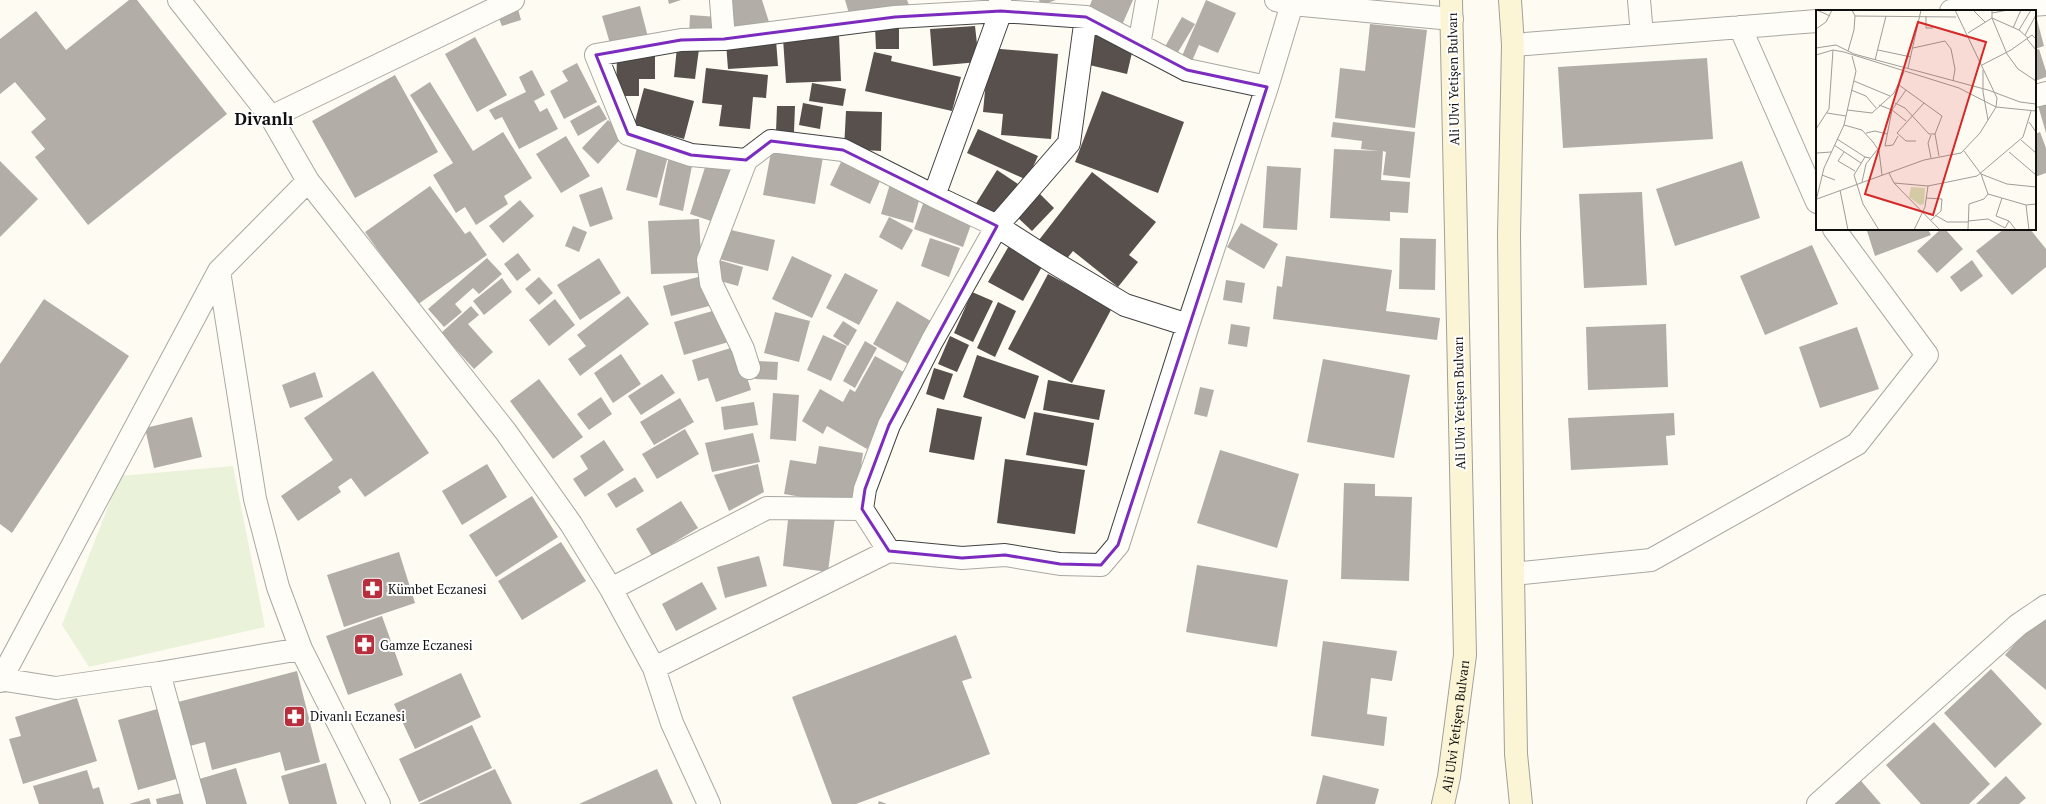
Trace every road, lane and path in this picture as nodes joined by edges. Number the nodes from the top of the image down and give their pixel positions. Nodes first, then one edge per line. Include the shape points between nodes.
1 (179, 0) edge
2 (513, 0) edge
3 (721, 0) edge
4 (1147, 0) edge
5 (1510, 0) edge
6 (1639, 0) edge
7 (1284, 2) edge
8 (2046, 4) edge
9 (1000, 6) edge
10 (1452, 9) edge
11 (1965, 10) edge
12 (1086, 17) junction
13 (1816, 21) edge
14 (1740, 27) junction
15 (1642, 35) junction
16 (724, 39) junction
17 (1139, 45) junction
18 (1513, 45) junction
19 (1267, 87) junction
20 (2046, 93) edge
21 (2036, 96) edge
22 (271, 117) junction
23 (746, 160) junction
24 (308, 181) junction
25 (934, 196) junction
26 (1816, 200) edge
27 (997, 226) junction
28 (1835, 230) edge
29 (219, 271) junction
30 (1188, 325) junction
31 (749, 368) dead end
32 (862, 509) junction
33 (889, 551) junction
34 (1512, 574) junction
35 (611, 589) junction
36 (2046, 606) edge
37 (302, 649) junction
38 (654, 668) junction
39 (159, 673) junction
40 (0, 680) edge
41 (195, 804) edge
42 (379, 804) edge
43 (709, 804) edge
44 (1443, 804) edge
45 (1521, 804) edge
46 (1818, 804) edge

1 - 22 street
2 - 22 street
3 - 16 street
4 - 17 street
5 - 18 main road
6 - 15 street
7 - 10 street
7 - 19 street
8 - 11 street
9 - 12 street
9 - 16 street
9 - 25 street
10 - 44 main road, Ali Ulvi Yetişen Bulvarı via 1465,655
12 - 17 street
12 - 27 street via 1069,143
13 - 14 street
14 - 15 street
14 - 26 street
15 - 18 street
16 - 23 street via 681,40 596,55 628,134 691,155
17 - 19 street via 1187,70
18 - 34 main road via 1509,235
19 - 30 street
20 - 21 street
22 - 24 street
23 - 25 street via 771,141 843,150
23 - 31 street via 708,260 711,283 743,349
24 - 29 street
24 - 35 street via 506,432 571,524
25 - 27 street
27 - 30 street via 1125,304
27 - 32 street via 932,341 890,425 865,489
28 - 34 street via 1927,355 1857,444 1651,560
29 - 37 street via 254,499 278,587
29 - 40 street
30 - 33 street via 1118,545 1101,565 1060,564 1005,555 962,558
32 - 33 street
32 - 35 street via 767,508
33 - 38 street
34 - 45 main road via 1516,754
35 - 38 street
36 - 46 street via 2018,625
37 - 39 street
37 - 42 street
38 - 43 street via 672,723
39 - 40 street via 56,688
39 - 41 street

